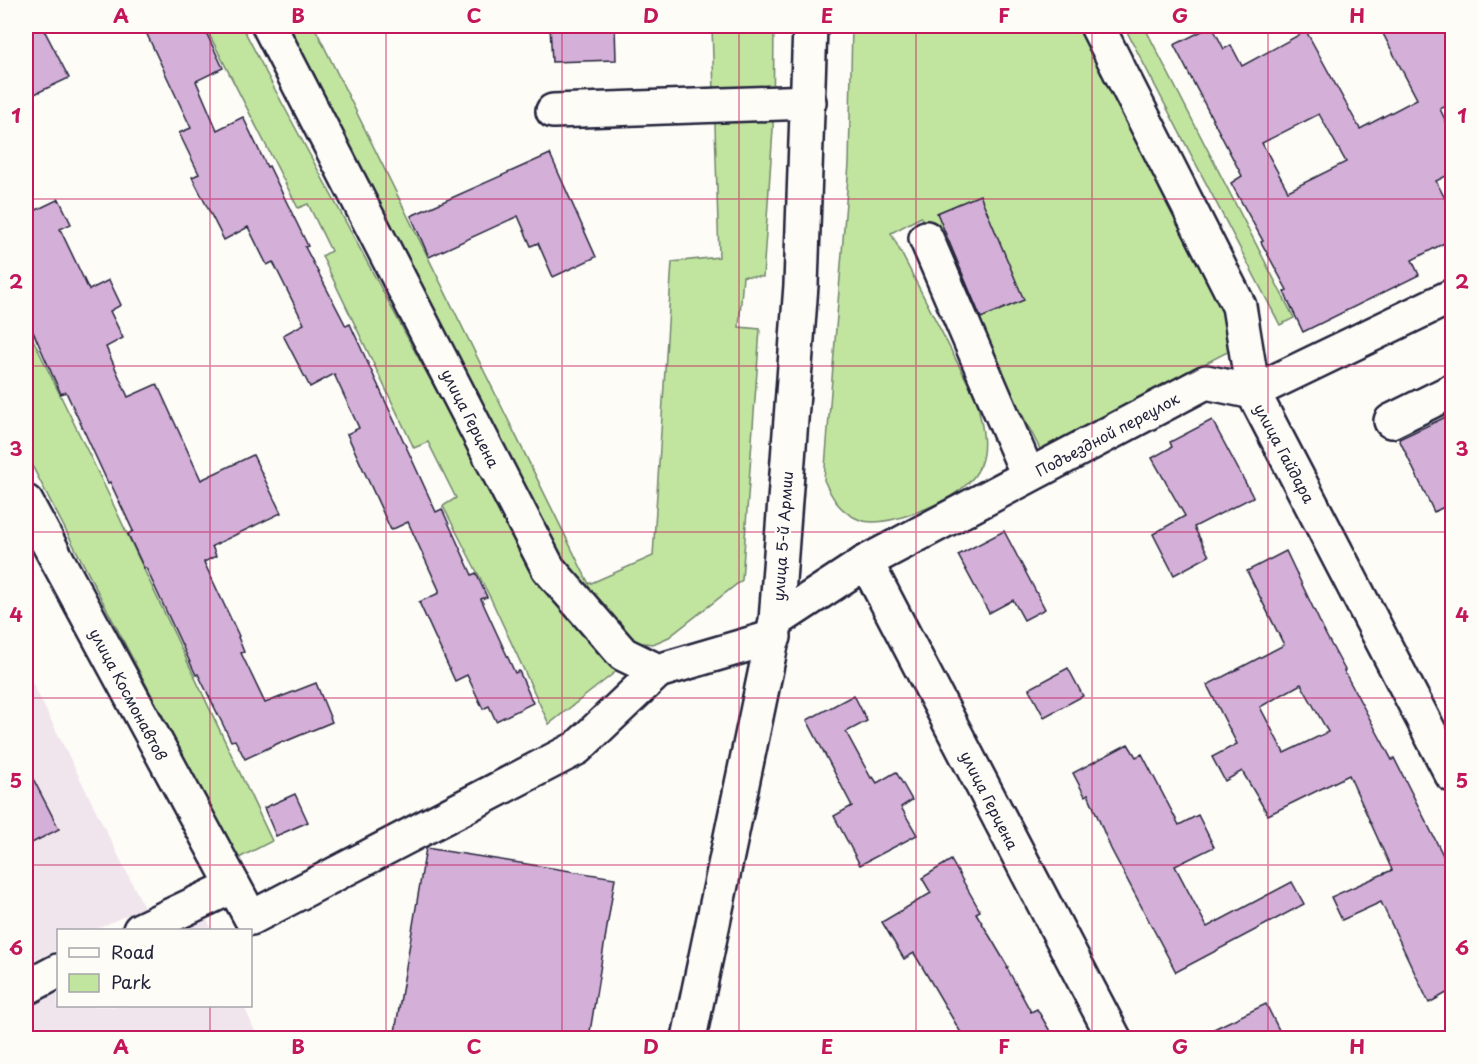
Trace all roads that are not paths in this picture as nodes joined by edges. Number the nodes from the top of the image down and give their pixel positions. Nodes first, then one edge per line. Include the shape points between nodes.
1 (270, 26) edge
2 (810, 26) edge
3 (1097, 26) edge
4 (809, 102) junction
5 (553, 111) dead end
6 (926, 238) dead end
7 (1452, 297) edge
8 (1452, 391) edge
9 (1253, 392) junction
10 (1391, 421) dead end
11 (1028, 475) junction
12 (26, 502) edge
13 (866, 562) junction
14 (775, 629) junction
15 (658, 671) junction
16 (1452, 775) edge
17 (233, 886) junction
18 (142, 929) edge
19 (57, 972) edge
20 (26, 988) edge
21 (690, 1038) edge
22 (1114, 1038) edge

1 - 15 street, улица Герцена via 548,568 623,654
2 - 4 street, улица 5-й Армии
3 - 9 street, улица Гайдара via 1239,306
4 - 5 street
4 - 14 street, улица 5-й Армии via 801,285
6 - 11 street
7 - 9 street
8 - 10 street
9 - 11 street, Подъездной переулок via 1206,382
9 - 16 street, улица Гайдара
11 - 13 street, Подъездной переулок
12 - 17 street, улица Космонавтов
13 - 14 street, Подъездной переулок
13 - 22 street, улица Герцена
14 - 15 street
14 - 21 street, улица 5-й Армии
15 - 17 street, улица Космонавтов via 577,748 250,918
17 - 18 street
19 - 20 street

